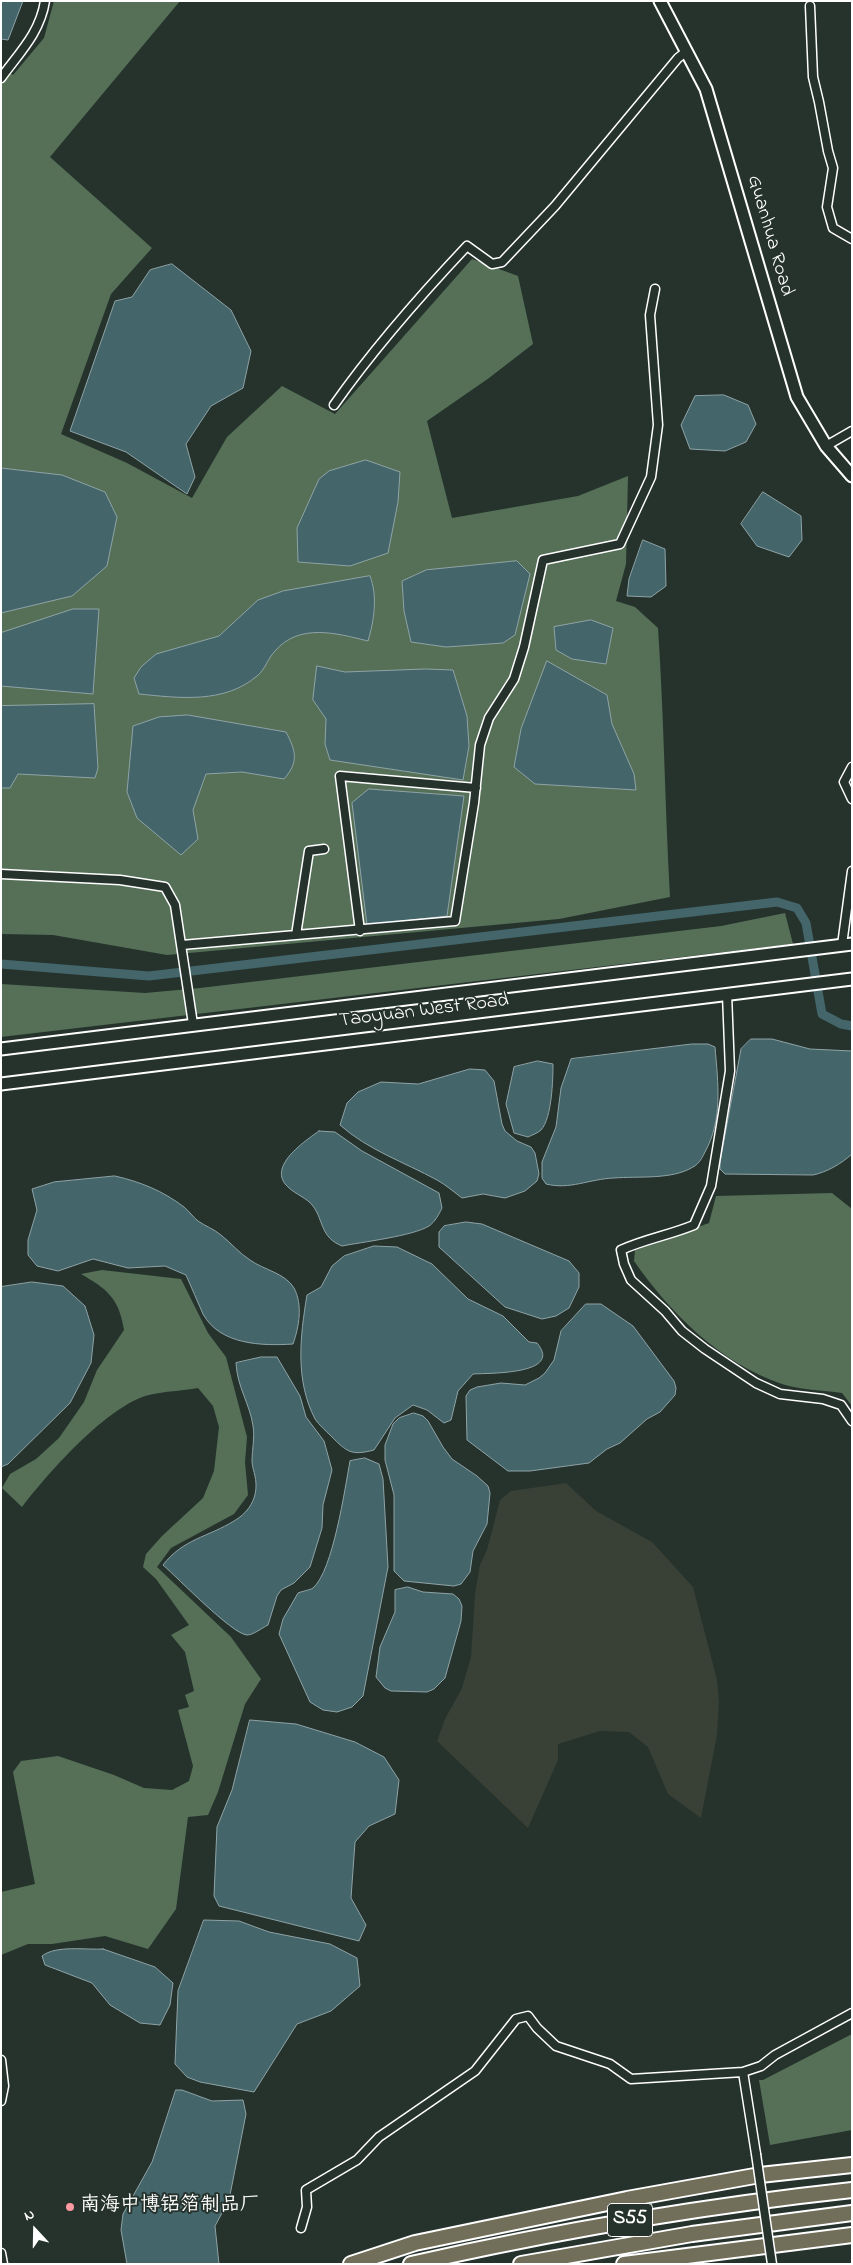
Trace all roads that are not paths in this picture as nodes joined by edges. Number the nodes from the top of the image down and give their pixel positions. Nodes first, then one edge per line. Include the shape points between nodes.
1 (45, 1) edge
2 (660, 1) edge
3 (810, 6) dead end
4 (686, 52) junction
5 (1, 78) edge
6 (852, 239) edge
7 (655, 289) dead end
8 (334, 404) dead end
9 (852, 431) edge
10 (826, 446) junction
11 (852, 476) edge
12 (852, 767) edge
13 (476, 788) junction
14 (852, 799) edge
15 (324, 849) dead end
16 (852, 871) edge
17 (1, 874) edge
18 (360, 931) junction
19 (296, 935) junction
20 (847, 944) edge
21 (182, 945) junction
22 (852, 979) edge
23 (728, 994) junction
24 (193, 1024) junction
25 (1, 1049) edge
26 (1, 1084) edge
27 (852, 1421) edge
28 (852, 2013) edge
29 (1, 2060) edge
30 (743, 2072) junction
31 (1, 2101) edge
32 (852, 2165) edge
33 (852, 2190) edge
34 (852, 2213) edge
35 (301, 2228) dead end
36 (852, 2235) edge
37 (1, 2253) edge
38 (3, 2264) edge
39 (351, 2264) edge
40 (410, 2264) edge
41 (521, 2264) edge
42 (624, 2264) edge
43 (772, 2264) edge

1 - 5 street via 43,17 30,43
2 - 4 main road, Guanhua Road
3 - 6 street via 813,77 833,168 827,207 833,228
4 - 8 street via 555,206 502,262 492,264 467,246 422,294
4 - 10 main road, Guanhua Road via 706,89 797,397
7 - 13 street via 650,315 658,425 650,477 620,544 543,560 514,679 489,718 480,745
9 - 10 street
10 - 11 main road, Guanhua Road
12 - 14 street via 844,782
13 - 18 street via 455,921
13 - 18 street via 340,776
15 - 19 street via 309,851
16 - 20 street
17 - 21 street via 120,880 165,887 175,905
18 - 19 street
19 - 21 street
20 - 24 main road, Taoyuan West Road
21 - 24 street
22 - 23 main road, Taoyuan West Road
23 - 26 main road, Taoyuan West Road
23 - 27 street via 730,1070 710,1186 694,1225 621,1250 624,1264 631,1280 665,1311 682,1332 730,1366 780,1394 823,1398 841,1405
24 - 25 main road, Taoyuan West Road
28 - 30 street via 775,2054 761,2066
29 - 31 street via 4,2086
30 - 35 street via 631,2079 610,2064 556,2046 528,2016 516,2019 475,2071 379,2137 357,2160 306,2190 307,2206
30 - 43 street, bridge
32 - 39 highway via 760,2175 627,2199 415,2243
33 - 40 highway, S55 via 697,2209 544,2235
34 - 41 highway, S55 via 692,2234
36 - 42 highway
37 - 38 street

